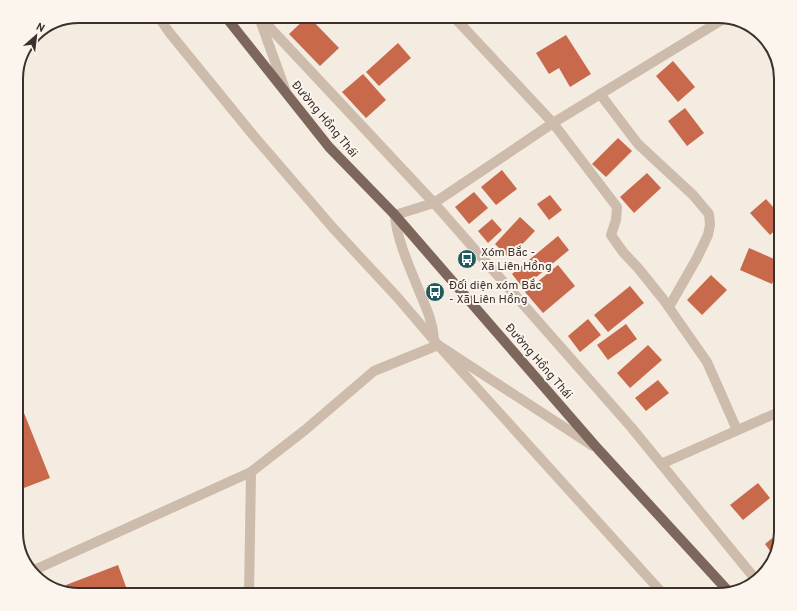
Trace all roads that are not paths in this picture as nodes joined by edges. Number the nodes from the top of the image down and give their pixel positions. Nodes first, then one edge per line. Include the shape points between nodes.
1 (163, 23) edge
2 (230, 23) edge
3 (261, 23) edge
4 (266, 23) edge
5 (460, 23) edge
6 (717, 23) edge
7 (286, 94) junction
8 (600, 94) junction
9 (553, 123) junction
10 (434, 203) junction
11 (395, 215) junction
12 (669, 307) junction
13 (436, 342) junction
14 (774, 415) edge
15 (737, 430) junction
16 (598, 449) junction
17 (661, 464) junction
18 (251, 472) junction
19 (37, 569) edge
20 (752, 576) edge
21 (249, 588) edge
22 (658, 588) edge
23 (725, 588) edge

1 - 13 street via 258,141
2 - 7 main road, Đường Hồng Thái
3 - 7 street
4 - 10 street
5 - 9 street
6 - 8 street
7 - 11 main road, Đường Hồng Thái via 329,147
8 - 9 street
8 - 12 street via 638,144 693,195 709,214 708,235 698,258
9 - 10 street
9 - 12 street via 618,207 611,235
10 - 11 street
10 - 17 street
11 - 13 street via 395,225 432,322
11 - 16 main road, Đường Hồng Thái
12 - 15 street via 707,362
13 - 16 street
13 - 18 street via 374,371
13 - 22 street
14 - 15 street
15 - 17 street
16 - 23 main road, Đường Hồng Thái
17 - 20 street
18 - 19 street
18 - 21 street

